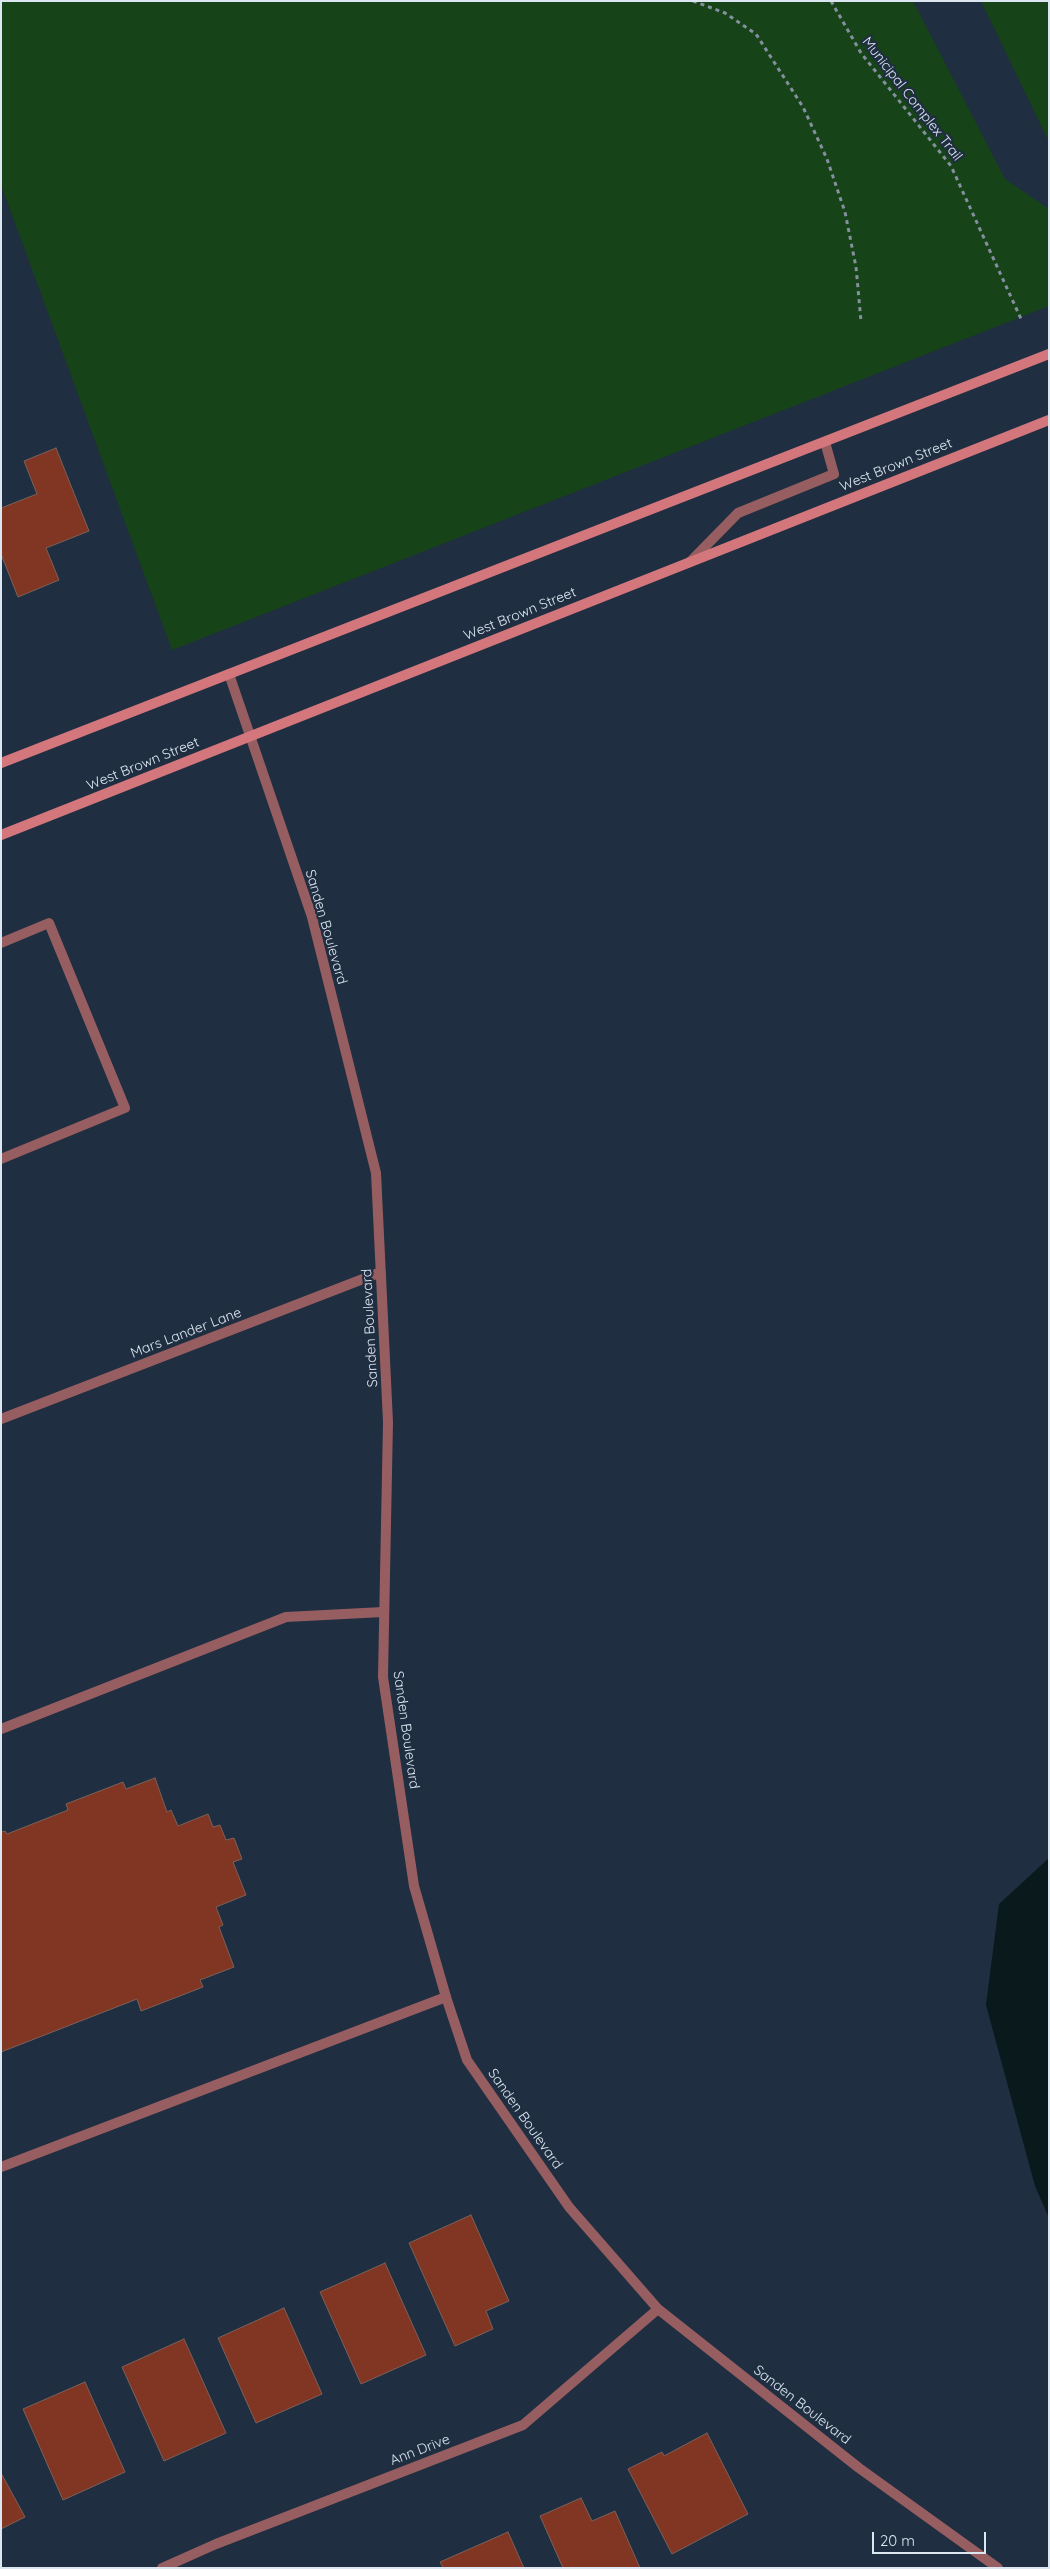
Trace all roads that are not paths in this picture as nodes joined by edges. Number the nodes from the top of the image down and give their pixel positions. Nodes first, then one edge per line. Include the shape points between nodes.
1 (1049, 354) edge
2 (1049, 420) edge
3 (825, 442) junction
4 (690, 562) junction
5 (229, 674) junction
6 (250, 736) junction
7 (1, 763) edge
8 (1, 835) edge
9 (1, 943) edge
10 (1, 1159) edge
11 (381, 1272) junction
12 (1, 1419) edge
13 (383, 1612) junction
14 (1, 1729) edge
15 (446, 1997) junction
16 (1, 2167) edge
17 (658, 2309) junction
18 (162, 2568) edge
19 (998, 2568) edge

1 - 3 main road
2 - 4 main road, West Brown Street
3 - 4 street via 834,474 738,513
3 - 5 main road
4 - 6 main road, West Brown Street
5 - 6 street, Sanden Boulevard
5 - 7 main road
6 - 8 main road, West Brown Street
6 - 11 street, Sanden Boulevard via 312,917 376,1173
9 - 10 street via 49,923 125,1108
11 - 12 street, Mars Lander Lane
11 - 13 street, Sanden Boulevard via 388,1422
13 - 14 street via 286,1617
13 - 15 street, Sanden Boulevard via 383,1677 414,1886
15 - 16 street
15 - 17 street, Sanden Boulevard via 467,2060 569,2207
17 - 18 street, Ann Drive via 524,2425
17 - 19 street, Sanden Boulevard via 859,2468

